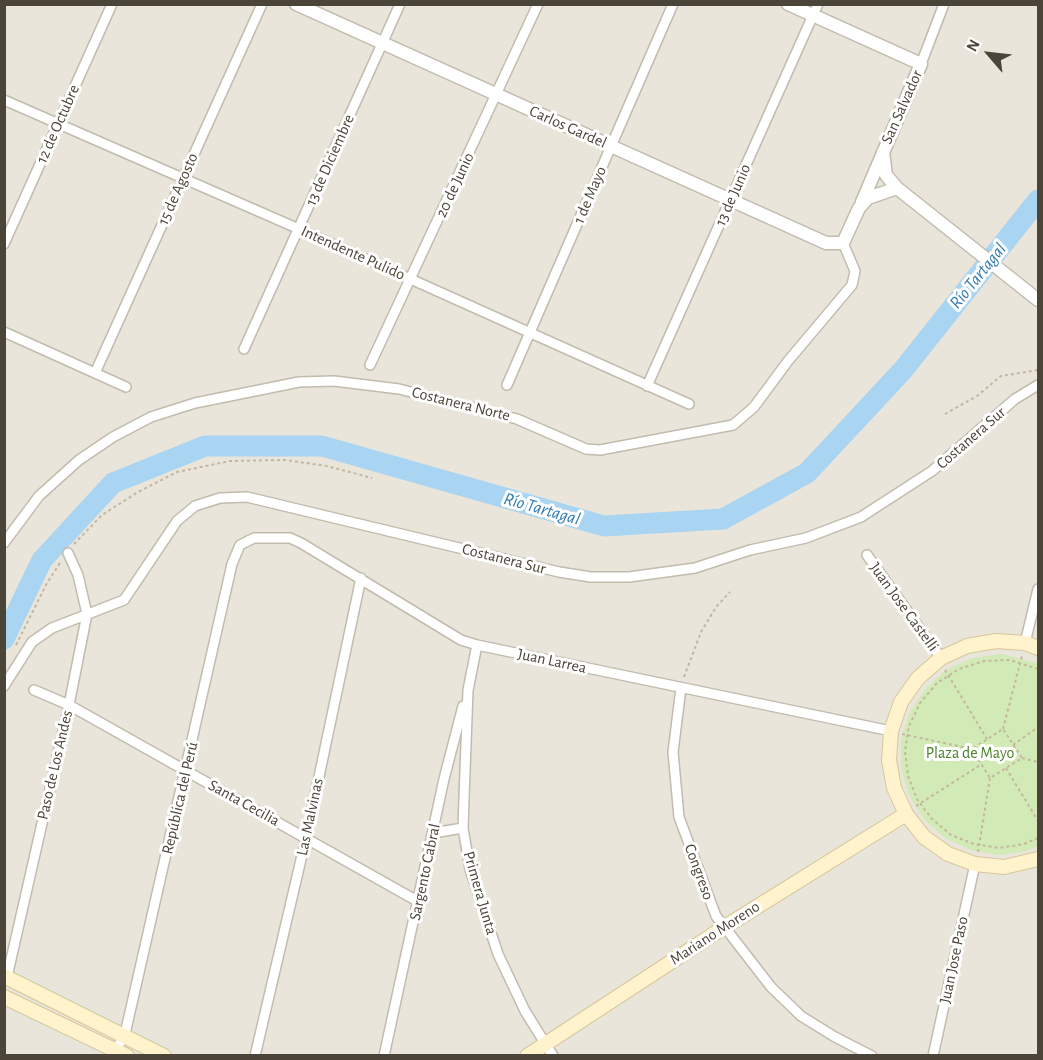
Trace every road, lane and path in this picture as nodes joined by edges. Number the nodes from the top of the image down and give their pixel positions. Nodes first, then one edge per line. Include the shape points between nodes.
1 (112, 4) edge
2 (262, 4) edge
3 (296, 4) edge
4 (400, 4) edge
5 (538, 4) edge
6 (672, 4) edge
7 (788, 4) edge
8 (944, 4) edge
9 (816, 10) edge
10 (382, 44) junction
11 (921, 64) junction
12 (496, 95) junction
13 (4, 100) edge
14 (58, 124) junction
15 (611, 146) junction
16 (884, 148) junction
17 (182, 179) junction
18 (897, 188) junction
19 (730, 202) junction
20 (860, 208) junction
21 (299, 229) junction
22 (843, 243) junction
23 (4, 244) edge
24 (411, 280) junction
25 (1038, 300) edge
26 (4, 332) edge
27 (529, 334) junction
28 (244, 349) dead end
29 (370, 365) dead end
30 (1038, 370) edge
31 (95, 373) junction
32 (507, 385) dead end
33 (647, 386) junction
34 (1038, 386) edge
35 (126, 387) dead end
36 (689, 404) dead end
37 (945, 414) dead end
38 (372, 478) dead end
39 (4, 543) edge
40 (240, 545) joint
41 (68, 553) junction
42 (867, 555) dead end
43 (361, 578) junction
44 (1038, 589) edge
45 (730, 592) dead end
46 (87, 614) junction
47 (477, 645) junction
48 (1032, 646) edge
49 (13, 654) dead end
50 (941, 658) junction
51 (1020, 663) junction
52 (1038, 669) edge
53 (947, 676) junction
54 (4, 686) edge
55 (681, 688) junction
56 (34, 690) dead end
57 (468, 690) junction
58 (69, 705) junction
59 (1038, 727) edge
60 (1003, 729) junction
61 (891, 731) junction
62 (908, 736) junction
63 (987, 740) junction
64 (1013, 745) junction
65 (972, 749) junction
66 (1022, 758) junction
67 (1038, 762) edge
68 (982, 764) junction
69 (1005, 768) junction
70 (187, 771) junction
71 (990, 778) junction
72 (920, 803) junction
73 (906, 814) junction
74 (1038, 820) edge
75 (463, 828) junction
76 (433, 833) junction
77 (306, 838) junction
78 (1038, 838) edge
79 (979, 845) junction
80 (1038, 859) edge
81 (975, 864) junction
82 (419, 902) junction
83 (723, 928) junction
84 (6, 977) edge
85 (4, 996) edge
86 (125, 1034) junction
87 (549, 1050) edge
88 (122, 1053) edge
89 (164, 1056) edge
90 (255, 1056) edge
91 (384, 1056) edge
92 (527, 1056) edge
93 (872, 1056) edge
94 (933, 1056) edge

1 - 14 street, 12 de Octubre
2 - 17 street, 15 de Agosto
3 - 10 street, Carlos Gardel
4 - 10 street, 13 de Diciembre
5 - 12 street, 20 de Junio
6 - 15 street, 1 de Mayo
7 - 9 street
8 - 11 street, San Salvador
9 - 11 street
9 - 19 street, 13 de Junio
10 - 12 street, Carlos Gardel
10 - 21 street, 13 de Diciembre
11 - 16 street, San Salvador
12 - 15 street, Carlos Gardel
12 - 24 street, 20 de Junio
13 - 14 street, Intendente Pulido
14 - 17 street, Intendente Pulido
14 - 23 street, 12 de Octubre
15 - 19 street, Carlos Gardel
15 - 27 street, 1 de Mayo
16 - 18 street via 886,175
16 - 20 street, San Salvador
17 - 21 street, Intendente Pulido
17 - 31 street, 15 de Agosto
18 - 20 street via 876,193
18 - 25 street
19 - 22 street, Carlos Gardel via 826,243
19 - 33 street, 13 de Junio
20 - 22 street, San Salvador
21 - 24 street, Intendente Pulido
21 - 28 street, 13 de Diciembre
22 - 39 street, Costanera Norte via 855,271 852,285 754,407 733,425 600,450 586,449 517,418 399,389 334,381 299,382 195,403 151,417 113,437 79,460 39,496
24 - 27 street, Intendente Pulido
24 - 29 street, 20 de Junio
26 - 31 street
27 - 32 street, 1 de Mayo
27 - 33 street, Intendente Pulido
30 - 37 path via 1001,376 977,396
31 - 35 street
33 - 36 street, Intendente Pulido
34 - 46 street, Costanera Sur via 1015,399 932,471 861,517 807,538 750,550 695,568 628,577 559,573 247,497 220,498 195,506 177,521 124,600
38 - 41 path via 285,460 230,461 177,472 102,515
40 - 43 street, Juan Larrea via 254,538 290,538
40 - 70 street, República del Perú via 232,564
41 - 46 street, Paso de Los Andes via 78,575
41 - 49 path via 47,583
42 - 50 street, Juan Jose Castelli
43 - 47 street, Juan Larrea via 461,640
43 - 77 street, Las Malvinas
44 - 48 street
45 - 55 path via 701,632
46 - 54 street, Costanera Sur via 52,628 32,642
46 - 58 street, Paso de Los Andes
47 - 55 street, Juan Larrea
47 - 57 street, Primera Junta
48 - 50 main road via 996,641
48 - 51 path
50 - 61 main road via 918,678 901,702
51 - 52 path
51 - 53 path via 984,661
51 - 60 path
53 - 62 path via 920,703
53 - 63 path
55 - 61 street, Juan Larrea
55 - 83 street, Congreso via 673,752 679,817 704,890
56 - 58 street, Santa Cecilia
57 - 75 street, Primera Junta
57 - 76 street, Sargento Cabral
58 - 70 street, Santa Cecilia
58 - 84 street, Paso de Los Andes
59 - 64 path
60 - 63 path
60 - 64 path
61 - 62 path
61 - 73 main road via 889,760 894,788
62 - 65 path
62 - 72 path via 908,776
63 - 65 path
64 - 66 path
65 - 68 path
66 - 67 path
66 - 69 path
68 - 71 path
68 - 72 path
69 - 71 path
69 - 74 path
70 - 77 street, Santa Cecilia
70 - 86 street, República del Perú
71 - 79 path
72 - 73 path
72 - 79 path via 951,835
73 - 81 main road via 924,837 948,854
73 - 83 main road, Mariano Moreno
75 - 76 street
75 - 87 street, Primera Junta via 470,868 498,954
76 - 82 street, Sargento Cabral
77 - 82 street, Santa Cecilia
77 - 90 street, Las Malvinas
78 - 79 path via 999,848
79 - 81 path
80 - 81 main road via 1004,867
81 - 94 street, Juan Jose Paso
82 - 91 street, Sargento Cabral
83 - 87 main road, Mariano Moreno
83 - 93 street, Congreso via 771,987 801,1016
84 - 86 main road
85 - 88 main road
86 - 88 street, República del Perú
86 - 89 main road
87 - 92 main road, Mariano Moreno

